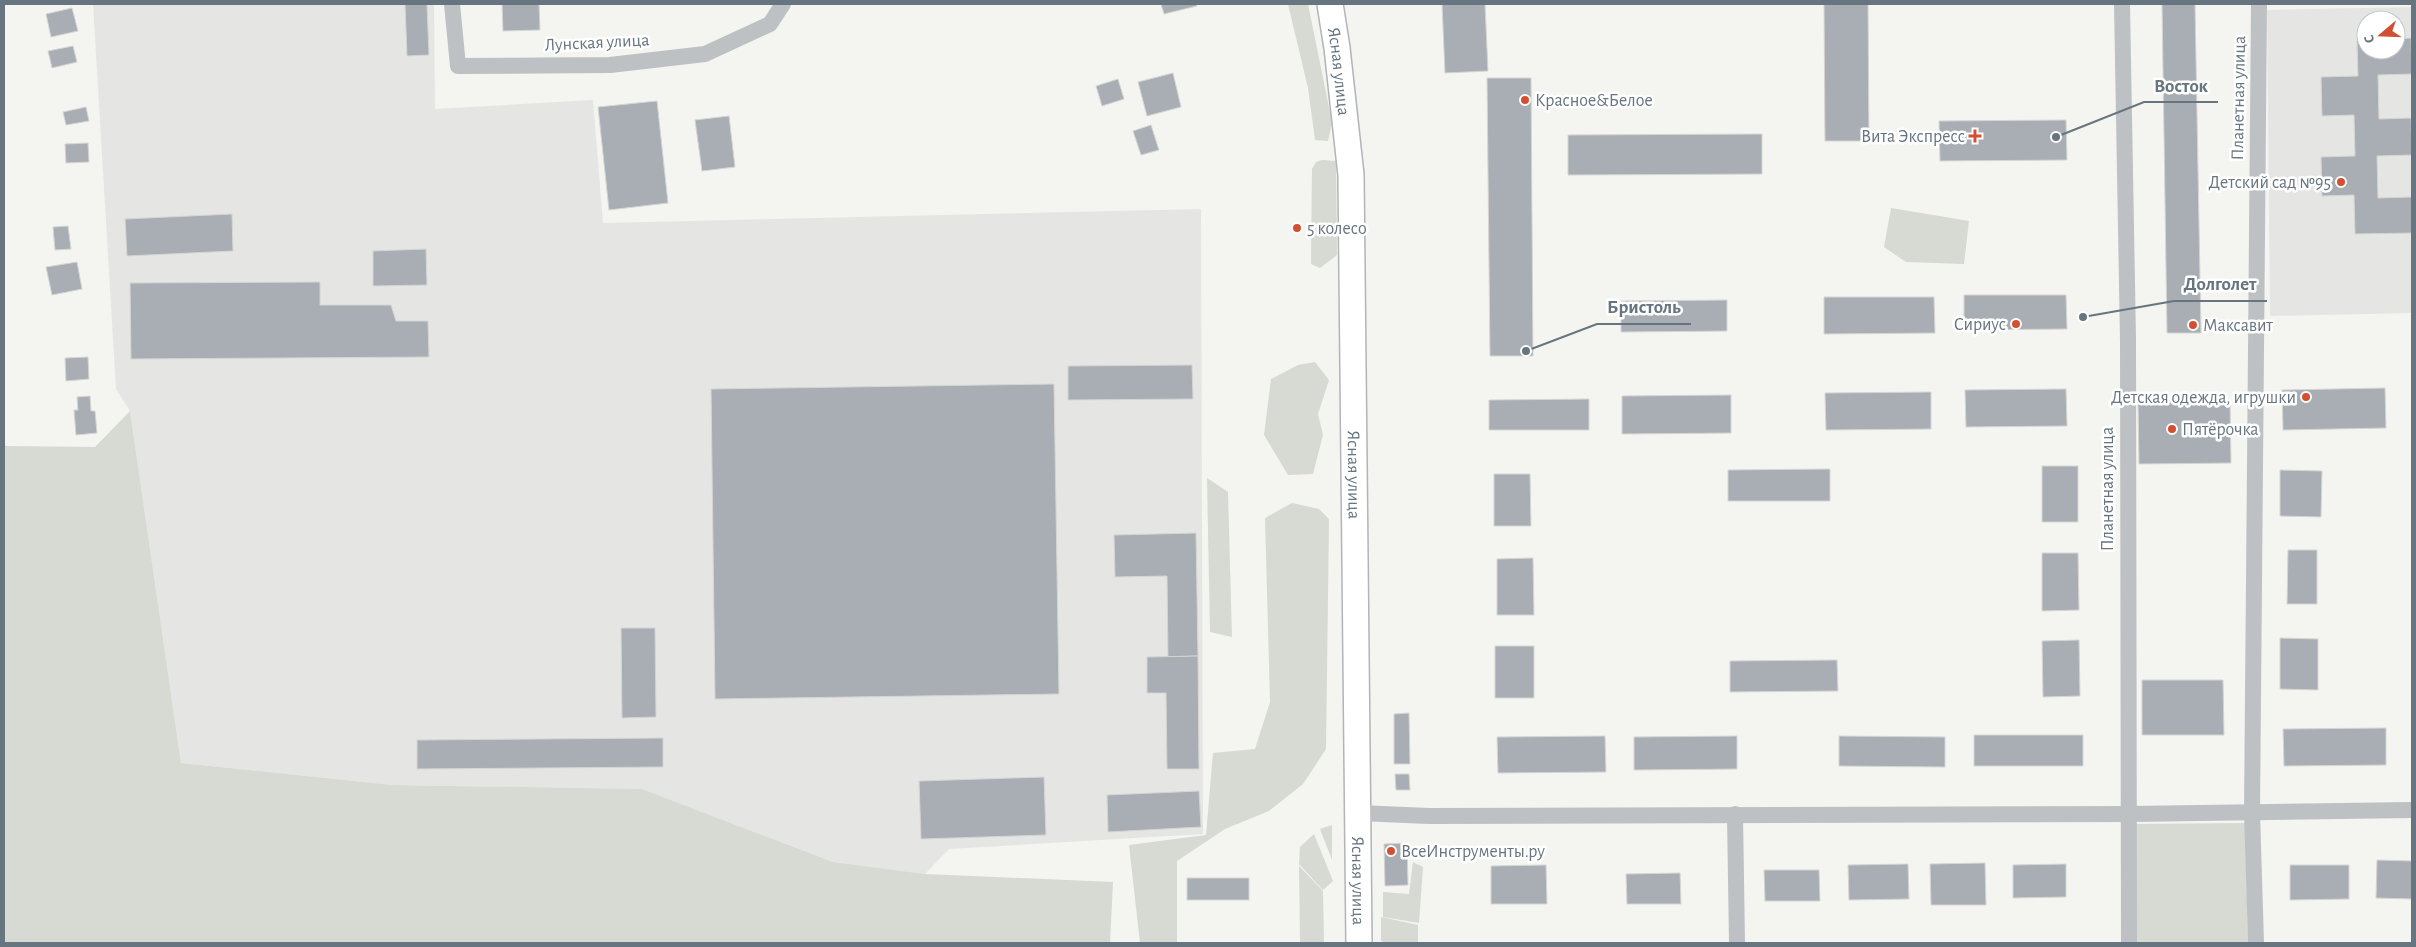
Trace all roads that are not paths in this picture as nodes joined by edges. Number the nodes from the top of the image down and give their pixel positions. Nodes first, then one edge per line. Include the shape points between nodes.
1 (452, 4) edge
2 (783, 4) edge
3 (2122, 4) edge
4 (2259, 4) edge
5 (1331, 6) edge
6 (2412, 810) edge
7 (2252, 812) junction
8 (1358, 813) junction
9 (1735, 814) junction
10 (2129, 814) junction
11 (1360, 943) edge
12 (1737, 943) edge
13 (2129, 943) edge
14 (2256, 943) edge

1 - 2 street, Лунская улица via 458,66 467,66 610,65 704,54 770,24
3 - 10 street, Планетная улица via 2128,340
4 - 7 street, Планетная улица
5 - 8 main road, Ясная улица via 1351,175
6 - 7 street
7 - 10 street
7 - 14 street, Планетная улица
8 - 9 street via 1429,816
8 - 11 main road, Ясная улица
9 - 10 street
9 - 12 street
10 - 13 street, Планетная улица

